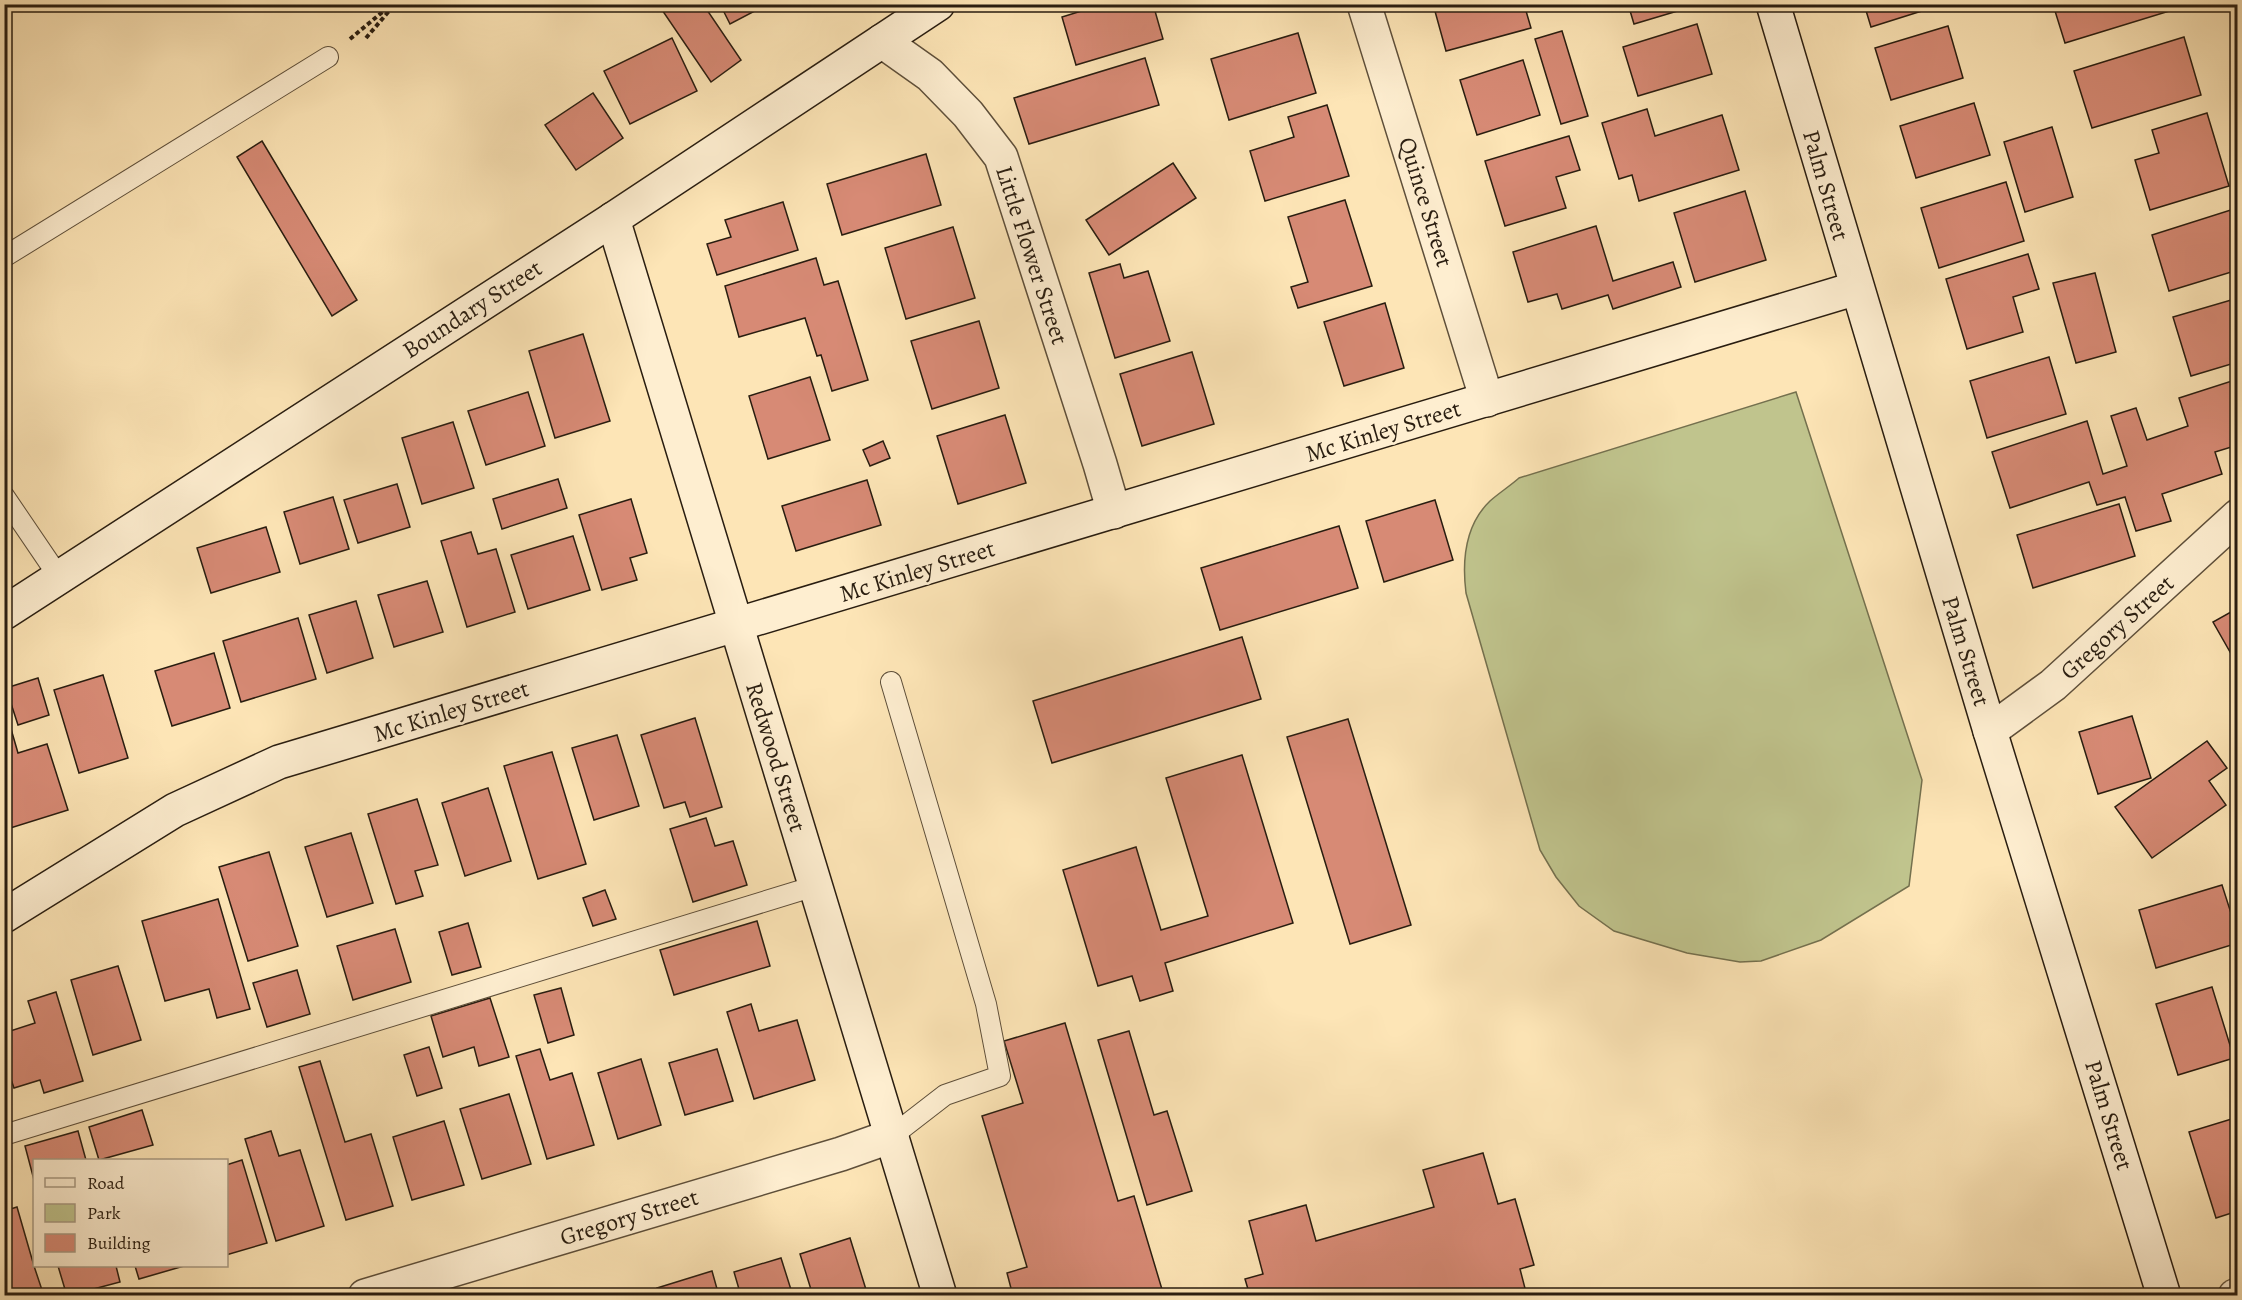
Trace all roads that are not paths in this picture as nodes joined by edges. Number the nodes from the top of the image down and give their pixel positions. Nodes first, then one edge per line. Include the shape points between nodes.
1 (939, 4) edge
2 (1364, 4) edge
3 (1773, 4) edge
4 (882, 41) junction
5 (328, 57) road end
6 (613, 219) junction
7 (4, 257) edge
8 (1857, 288) junction
9 (1487, 400) junction
10 (4, 496) edge
11 (1114, 512) junction
12 (2238, 516) edge
13 (59, 577) junction
14 (4, 613) edge
15 (736, 625) junction
16 (891, 682) dead end
17 (1990, 730) junction
18 (815, 886) junction
19 (4, 916) edge
20 (4, 1135) edge
21 (892, 1136) junction
22 (365, 1296) edge
23 (940, 1296) edge
24 (2164, 1296) edge

1 - 4 street, Boundary Street
2 - 9 street, Quince Street
3 - 8 street, Palm Street
4 - 6 street, Boundary Street
4 - 11 street, Little Flower Street via 930,75 968,114 1001,157
5 - 7 lane
6 - 13 street, Boundary Street
6 - 15 street, Redwood Street
8 - 9 street, Mc Kinley Street
8 - 17 street, Palm Street
9 - 11 street, Mc Kinley Street
10 - 13 lane
11 - 15 street, Mc Kinley Street
12 - 17 street, Gregory Street via 2053,685
13 - 14 street, Boundary Street
15 - 18 street, Redwood Street
15 - 19 street, Mc Kinley Street via 279,762 175,810
16 - 21 lane via 986,1004 1000,1076 945,1095
17 - 24 street, Palm Street
18 - 20 lane
18 - 21 street, Redwood Street
21 - 22 street, Gregory Street
21 - 23 street, Redwood Street

